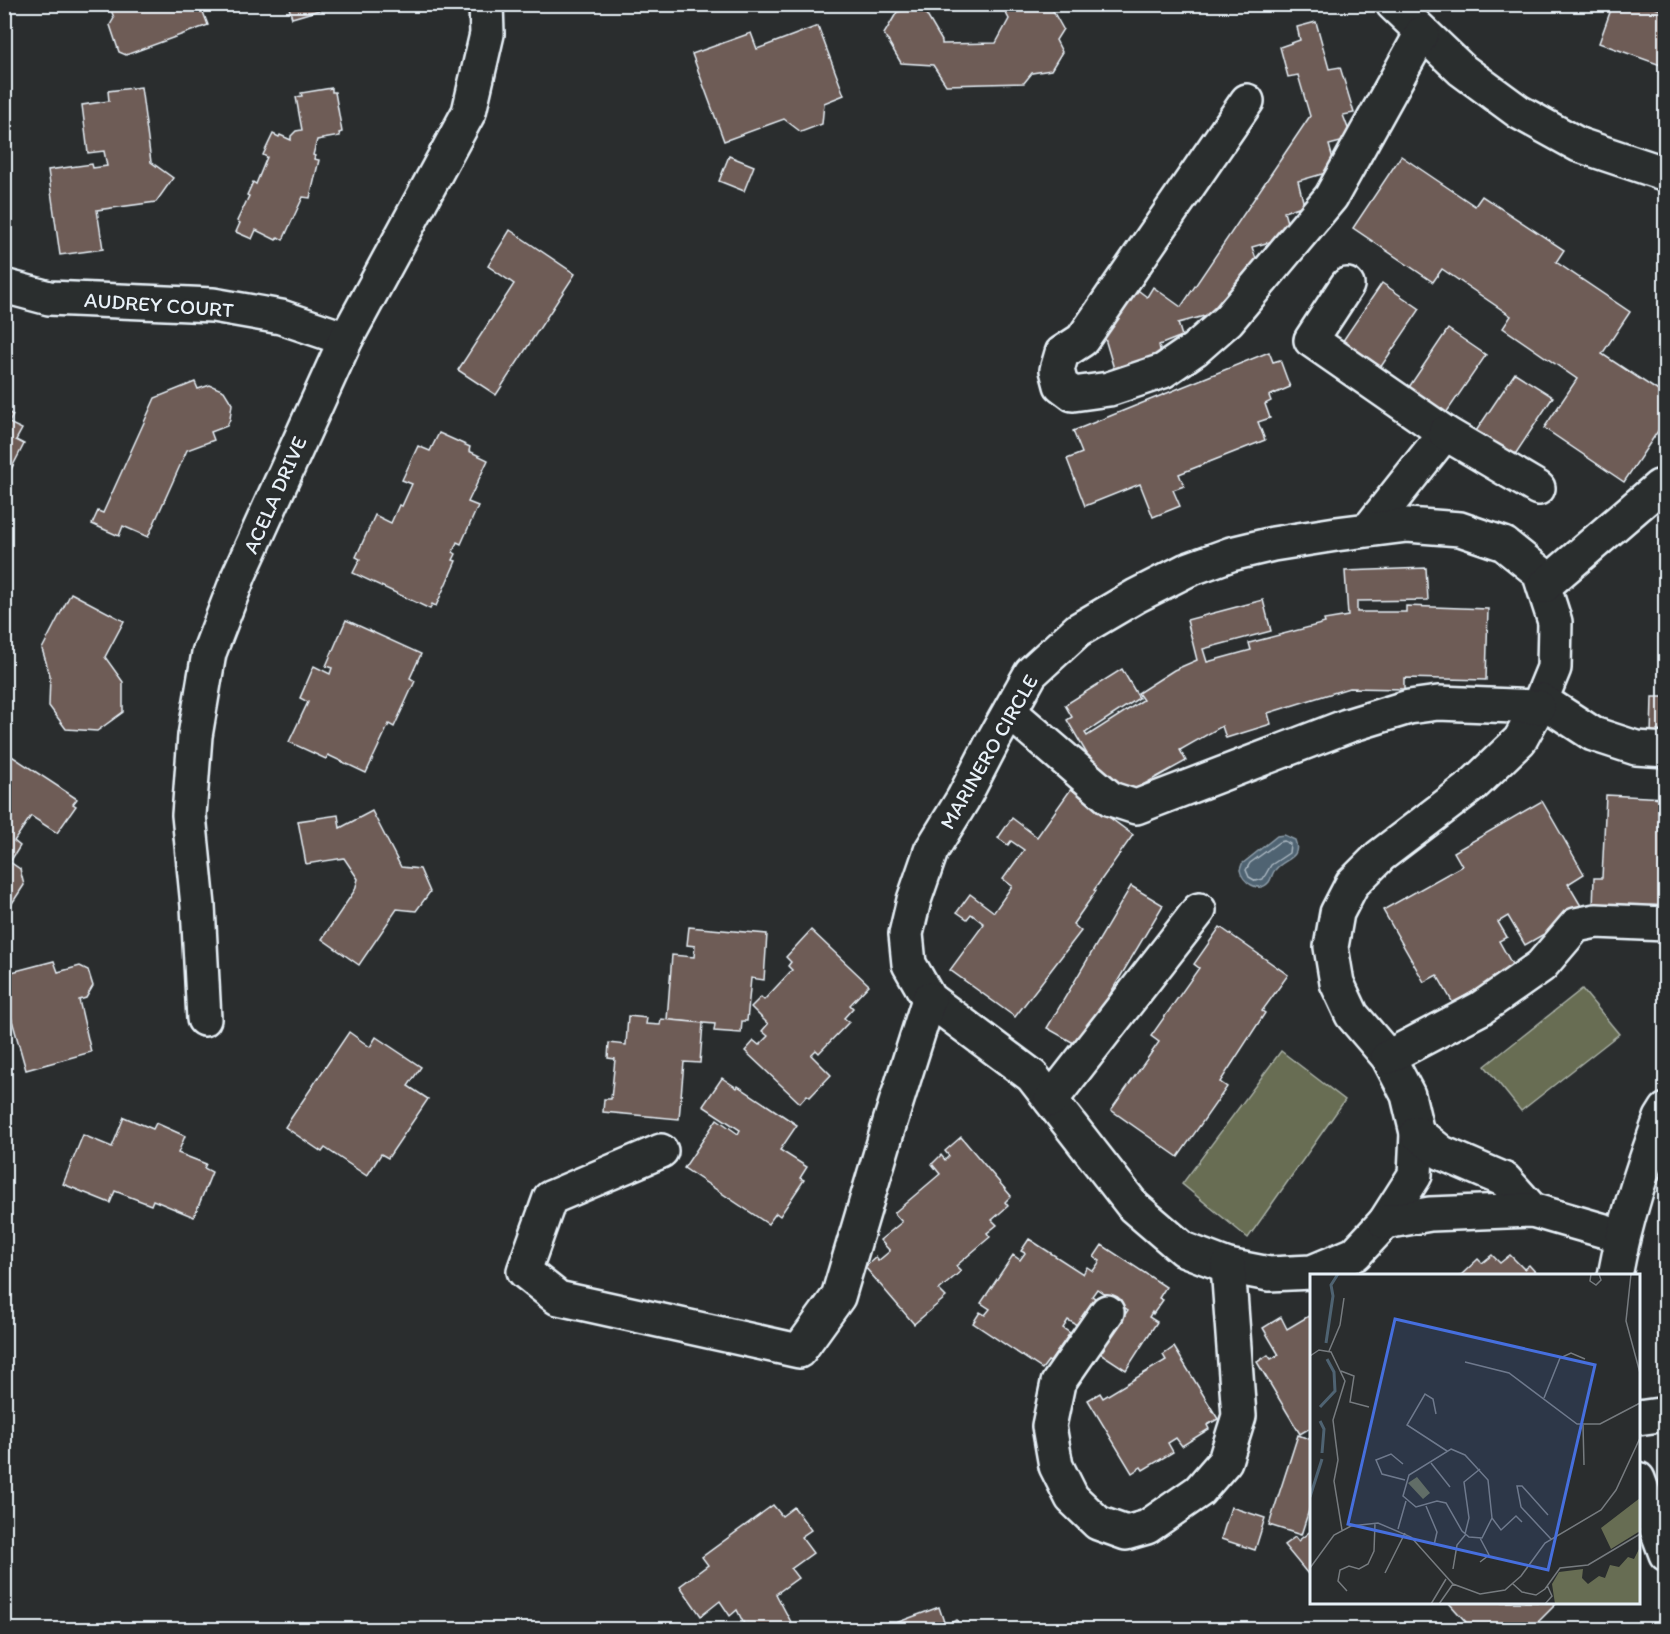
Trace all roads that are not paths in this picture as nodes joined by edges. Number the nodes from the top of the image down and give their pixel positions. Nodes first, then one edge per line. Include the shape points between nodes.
1 (486, 4) edge
2 (1393, 4) edge
3 (1422, 33) junction
4 (1247, 101) dead end
5 (1665, 174) edge
6 (1347, 285) dead end
7 (4, 286) edge
8 (346, 339) junction
9 (1445, 433) junction
10 (1538, 488) dead end
11 (1665, 491) edge
12 (1369, 529) junction
13 (1544, 586) junction
14 (1539, 704) junction
15 (1010, 712) junction
16 (1665, 750) edge
17 (1199, 910) dead end
18 (1665, 924) edge
19 (929, 999) junction
20 (204, 1019) dead end
21 (1388, 1058) junction
22 (1051, 1100) junction
23 (1665, 1110) edge
24 (1418, 1133) junction
25 (661, 1150) dead end
26 (1653, 1178) edge
27 (1532, 1210) junction
28 (1385, 1222) junction
29 (1622, 1236) junction
30 (1228, 1266) junction
31 (1615, 1274) edge
32 (1107, 1312) dead end
33 (1665, 1414) edge
34 (1640, 1418) edge
35 (1640, 1485) edge
36 (1665, 1554) edge

1 - 8 street, ACELA DRIVE via 487,34 469,112
2 - 3 street
3 - 4 street via 1331,197 1228,320 1163,371 1109,389 1073,394 1060,385 1057,370 1062,353 1082,340
3 - 5 street via 1462,70 1519,112 1579,145
6 - 9 street via 1311,340
7 - 8 street, AUDREY COURT via 49,298 213,305 281,318
8 - 20 street, ACELA DRIVE via 239,575 209,653 195,736 189,815
9 - 10 street
9 - 12 street
11 - 13 street via 1659,487
12 - 13 street, MARINERO CIRCLE via 1407,525 1460,529 1504,544 1539,572
12 - 15 street, MARINERO CIRCLE via 1231,554 1177,575 1078,630 1031,673
13 - 14 street, MARINERO CIRCLE via 1555,622 1554,668
14 - 15 street via 1438,703 1409,707 1347,726 1136,807 1111,799
14 - 16 street via 1593,734 1636,748
14 - 21 street, MARINERO CIRCLE via 1520,740 1473,785 1380,856 1352,884 1337,913 1331,947 1337,983 1353,1015
15 - 19 street, MARINERO CIRCLE via 931,851 914,900 906,934 909,964
17 - 22 street
18 - 21 street via 1596,921 1576,925 1541,966 1481,1008
19 - 22 street, MARINERO CIRCLE via 1032,1076
19 - 25 street via 838,1297 799,1352 558,1298 524,1271 550,1198
21 - 24 street, MARINERO CIRCLE via 1408,1095
22 - 30 street, MARINERO CIRCLE via 1134,1207 1183,1249
23 - 26 street
24 - 27 street via 1442,1153 1505,1180
24 - 28 street, MARINERO CIRCLE via 1415,1174
26 - 29 street
27 - 28 street via 1430,1214
27 - 29 street
28 - 30 street, MARINERO CIRCLE via 1355,1254 1312,1272 1269,1274
29 - 31 street
30 - 32 street via 1239,1416 1225,1461 1199,1491 1147,1527 1126,1533 1098,1523 1071,1497 1056,1467 1049,1426 1058,1383
33 - 34 street
35 - 36 street

